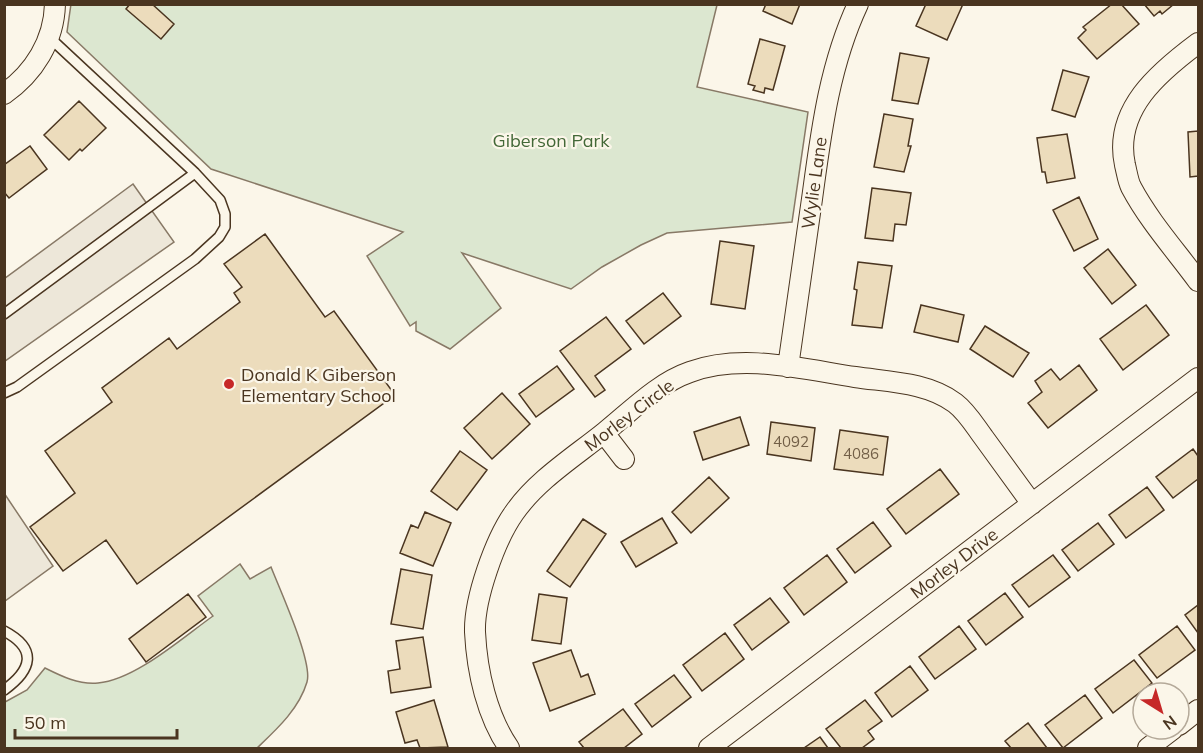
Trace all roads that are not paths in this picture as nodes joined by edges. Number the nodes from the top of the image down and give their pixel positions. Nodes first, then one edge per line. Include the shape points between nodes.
1 (55, 4) edge
2 (858, 4) edge
3 (50, 38) junction
4 (1198, 43) edge
5 (4, 94) edge
6 (195, 173) junction
7 (1198, 281) edge
8 (4, 314) edge
9 (788, 367) junction
10 (1198, 378) edge
11 (4, 393) edge
12 (603, 433) junction
13 (624, 459) dead end
14 (1032, 504) junction
15 (4, 631) edge
16 (4, 690) edge
17 (509, 748) edge
18 (709, 748) edge

1 - 3 street
2 - 9 street, Wylie Lane via 833,72 823,122
3 - 5 street via 38,60
3 - 6 lane
4 - 7 street via 1154,79 1136,102 1126,126 1123,155 1130,185
6 - 8 lane
6 - 11 lane via 220,200 225,227 219,237 195,259
9 - 12 street, Morley Circle via 741,363 688,372 661,387
9 - 14 street, Morley Circle via 919,386 956,403
10 - 14 street, Morley Drive
12 - 13 street
12 - 17 street, Morley Circle via 537,486 513,513 481,591 475,631 481,675 490,714
14 - 18 street, Morley Drive
15 - 16 lane via 22,644 27,660 21,677

